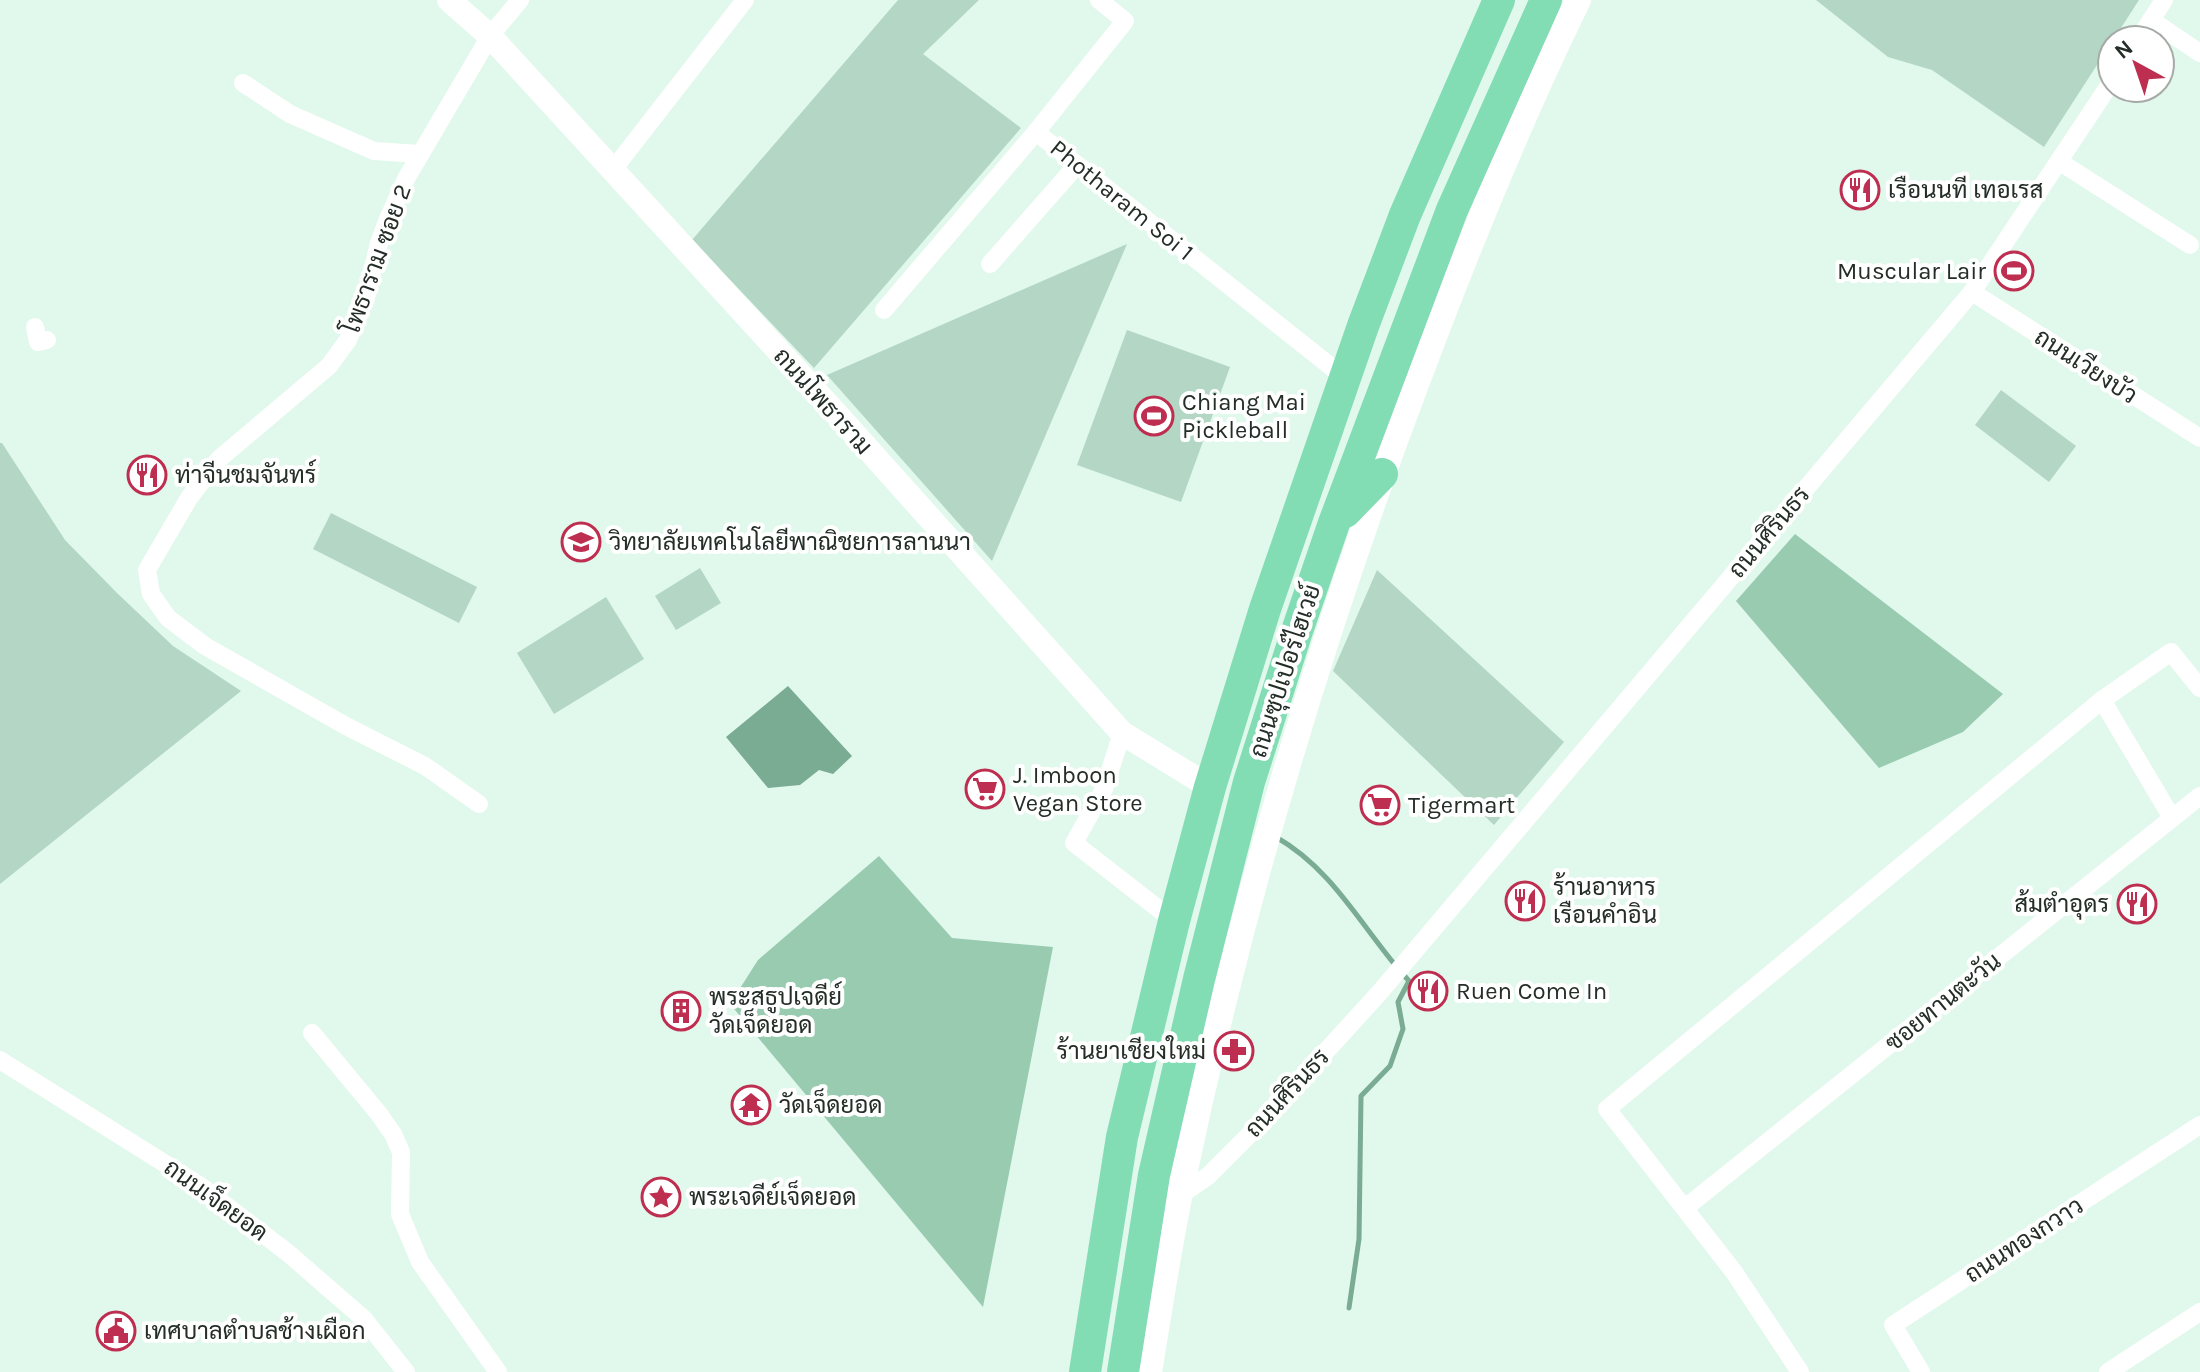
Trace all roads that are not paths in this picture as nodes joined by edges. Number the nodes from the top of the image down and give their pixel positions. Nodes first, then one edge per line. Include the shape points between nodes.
1 (449, 0) edge
2 (520, 0) edge
3 (745, 0) edge
4 (1099, 0) edge
5 (1499, 0) edge
6 (1546, 0) edge
7 (1578, 0) edge
8 (2164, 0) edge
9 (2151, 20) junction
10 (2148, 24) edge
11 (490, 36) junction
12 (2200, 53) edge
13 (243, 83) dead end
14 (2097, 104) edge
15 (1036, 132) junction
16 (420, 154) junction
17 (2060, 162) junction
18 (1077, 165) junction
19 (612, 171) junction
20 (2190, 245) dead end
21 (990, 264) dead end
22 (1972, 292) junction
23 (884, 310) dead end
24 (1344, 377) junction
25 (2200, 438) edge
26 (1382, 474) junction
27 (1334, 523) junction
28 (2200, 688) edge
29 (2102, 700) junction
30 (1122, 733) junction
31 (1210, 787) junction
32 (2200, 796) edge
33 (479, 804) dead end
34 (2172, 818) junction
35 (1174, 921) junction
36 (312, 1033) dead end
37 (0, 1060) edge
38 (2200, 1125) edge
39 (1179, 1196) junction
40 (1685, 1208) junction
41 (2200, 1312) edge
42 (406, 1372) edge
43 (498, 1372) edge
44 (1085, 1372) edge
45 (1123, 1372) edge
46 (1149, 1372) edge
47 (1800, 1372) edge
48 (1921, 1372) edge
49 (2108, 1372) edge

1 - 11 street, ถนนโพธาราม
2 - 11 street, โพธาราม ซอย 2
3 - 19 street
4 - 15 street, Photharam Soi 1 via 1125,21
5 - 24 highway, ถนนซุปเปอร์ไฮเวย์ via 1405,215
6 - 27 highway, ถนนซุปเปอร์ไฮเวย์ via 1452,210
7 - 26 main road via 1501,165
8 - 9 street
9 - 10 street
9 - 12 street
11 - 16 street, โพธาราม ซอย 2
11 - 19 street, ถนนโพธาราม
13 - 16 street via 290,114 374,151
14 - 17 street, ถนนศิรินธร
15 - 18 street, Photharam Soi 1
15 - 23 street
16 - 33 street, โพธาราม ซอย 2 via 388,219 348,340 329,366 219,459 147,570 151,594 168,618 205,646 425,766
17 - 20 street
17 - 22 street, ถนนศิรินธร
18 - 21 street
18 - 24 street, Photharam Soi 1
19 - 30 street, ถนนโพธาราม
22 - 25 street, ถนนเวียงบัว
22 - 39 street, ถนนศิรินธร via 1402,966 1258,1126 1208,1176
24 - 31 highway, ถนนซุปเปอร์ไฮเวย์
26 - 27 highway
26 - 39 main road via 1275,804
27 - 45 highway, ถนนซุปเปอร์ไฮเวย์ via 1249,782 1199,979 1154,1175
28 - 29 street via 2171,652
29 - 34 street
29 - 40 street via 1607,1109
30 - 31 street, ถนนโพธาราม
30 - 35 street via 1104,789 1074,843
31 - 35 highway, ถนนซุปเปอร์ไฮเวย์
32 - 34 street, ซอยทานตะวัน
34 - 40 street, ซอยทานตะวัน
35 - 44 highway, ถนนซุปเปอร์ไฮเวย์ via 1122,1137
36 - 43 street via 393,1134 401,1152 400,1214 420,1262
37 - 42 street, ถนนเจ็ดยอด via 199,1185 288,1253 364,1319
38 - 48 street, ถนนทองกวาว via 1893,1325
39 - 46 main road
40 - 47 street
41 - 49 street

